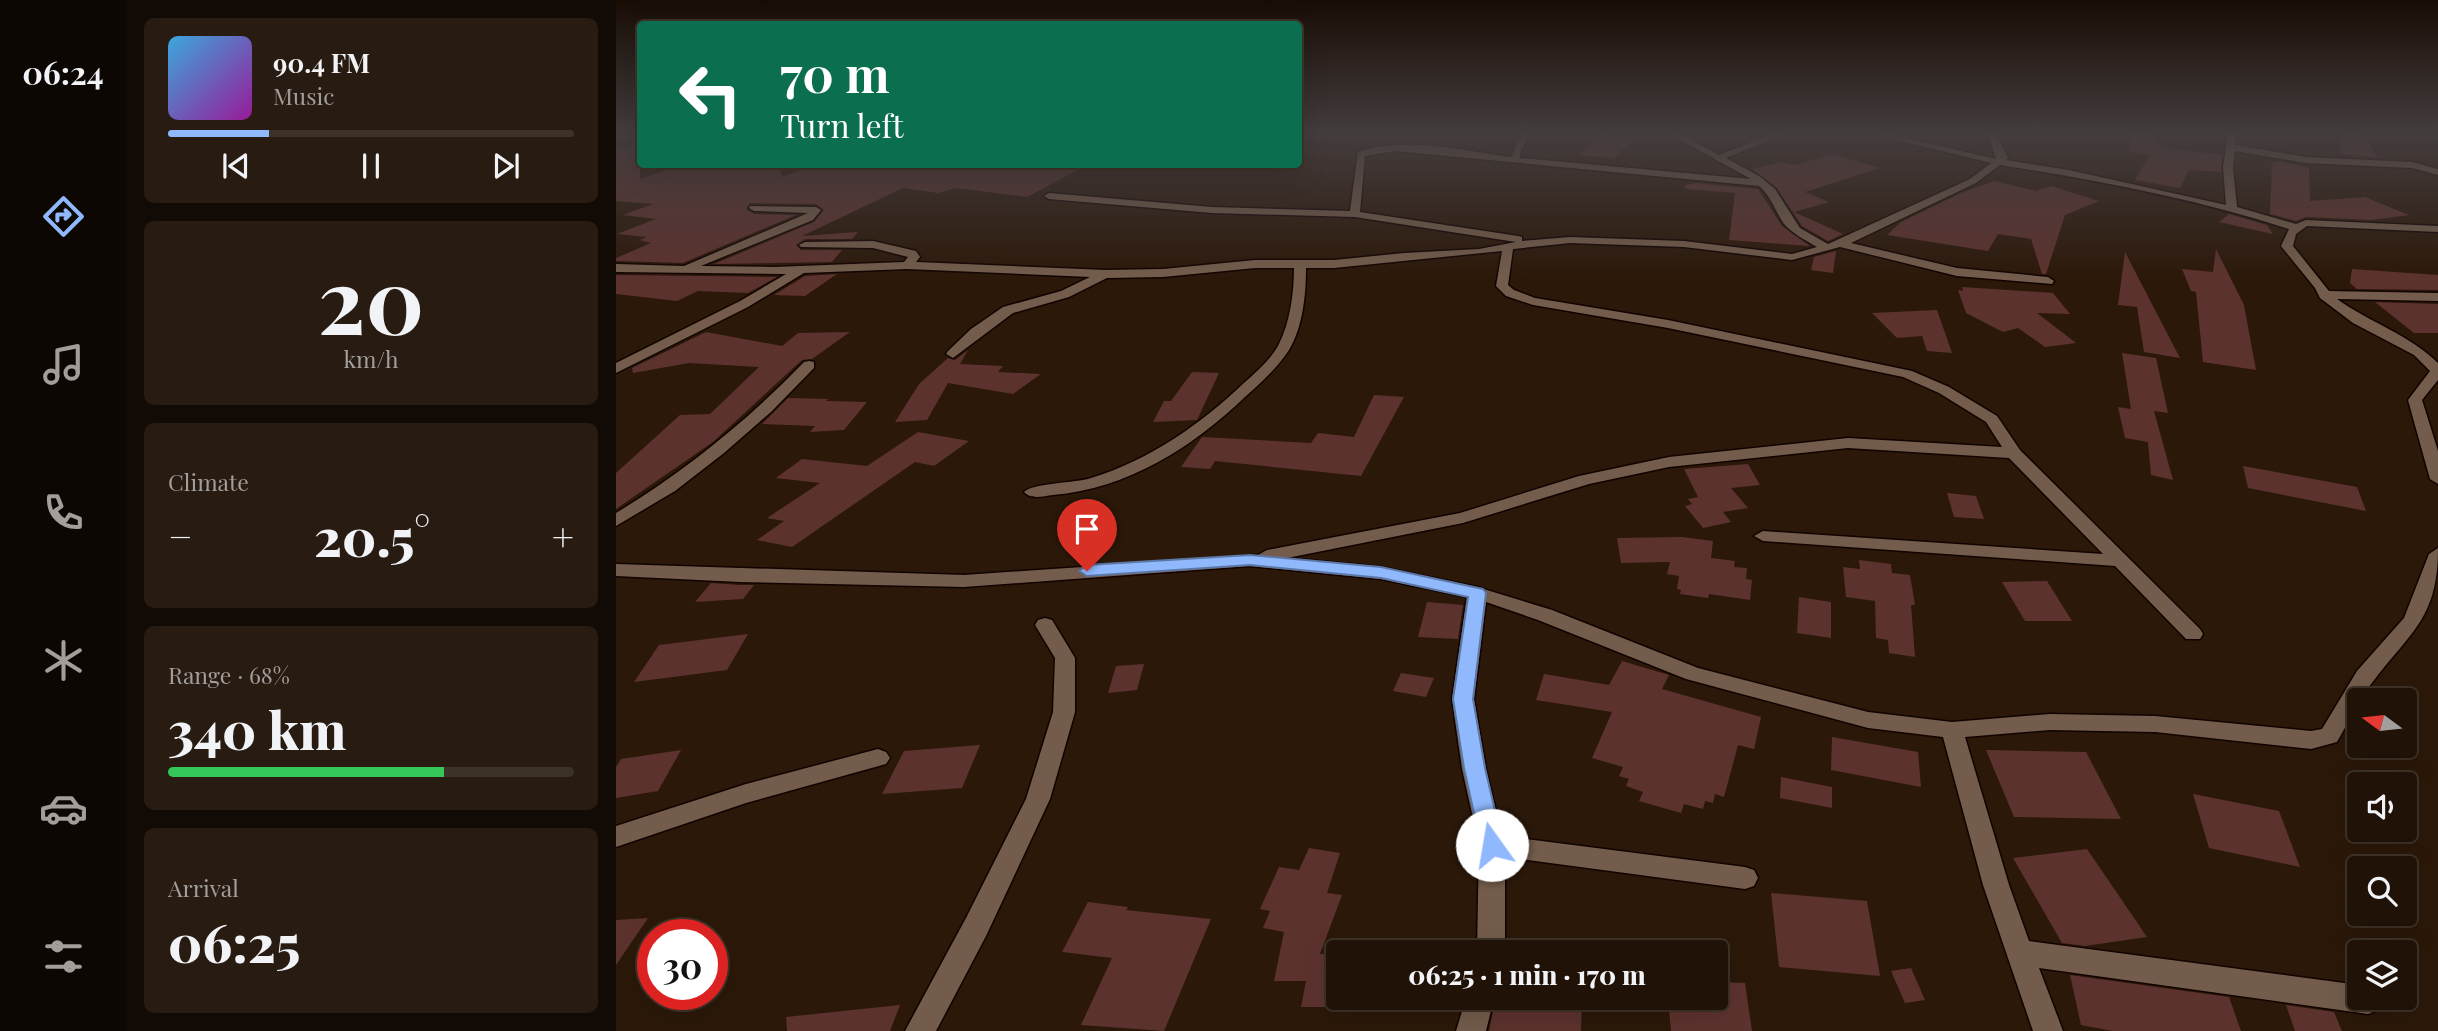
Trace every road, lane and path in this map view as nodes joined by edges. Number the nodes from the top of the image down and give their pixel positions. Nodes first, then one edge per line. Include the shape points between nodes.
1 (1357, 182) edge
2 (1751, 182) edge
3 (1971, 182) edge
4 (2109, 182) edge
5 (2229, 182) edge
6 (1761, 183) joint
7 (1049, 196) dead end
8 (754, 208) dead end
9 (2232, 210) junction
10 (1356, 214) junction
11 (2295, 227) junction
12 (2438, 229) edge
13 (1536, 242) junction
14 (1840, 244) junction
15 (805, 245) dead end
16 (1508, 247) junction
17 (1827, 248) junction
18 (907, 265) junction
19 (1300, 265) junction
20 (616, 268) edge
21 (679, 270) junction
22 (802, 270) junction
23 (1106, 274) junction
24 (2048, 281) dead end
25 (2324, 295) junction
26 (2418, 297) junction
27 (2438, 297) edge
28 (2438, 305) edge
29 (953, 354) dead end
30 (809, 365) dead end
31 (616, 369) edge
32 (2014, 453) junction
33 (2438, 479) edge
34 (1032, 492) dead end
35 (616, 521) edge
36 (1763, 536) dead end
37 (2438, 554) edge
38 (1250, 560) junction
39 (2121, 561) junction
40 (616, 570) edge
41 (1477, 593) junction
42 (1045, 625) dead end
43 (2193, 634) dead end
44 (1952, 730) junction
45 (878, 758) dead end
46 (616, 837) edge
47 (1492, 845) junction
48 (1745, 878) dead end
49 (1491, 940) edge
50 (2019, 952) junction
51 (2347, 997) edge
52 (1477, 1010) edge
53 (920, 1031) edge
54 (1471, 1031) edge
55 (2048, 1031) edge

1 - 10 street
2 - 6 street
3 - 14 street
4 - 9 street
5 - 9 street
6 - 17 street via 1796,230
7 - 10 street via 1212,211
8 - 21 street via 816,210 809,218
9 - 11 street
10 - 13 street
11 - 12 street via 2334,223
11 - 25 street via 2287,246
13 - 16 street
13 - 17 street via 1651,242 1792,257
14 - 17 street
14 - 24 street via 1957,272
15 - 18 street via 900,248 914,257
16 - 19 street
16 - 32 street via 1502,286 1510,293 1907,374 1992,419
18 - 22 street
18 - 23 street
19 - 23 street
19 - 34 street via 1301,281 1286,343 1273,363 1219,416 1179,446 1113,477 1057,491
20 - 21 street
21 - 22 street
22 - 31 street
23 - 29 street via 1065,294 1008,310
25 - 26 street
25 - 33 street via 2358,320 2418,352 2438,371 2415,400
26 - 27 street
26 - 28 street
30 - 35 street via 739,435
32 - 38 street via 1848,443 1669,462 1585,480 1463,517
32 - 39 street
36 - 39 street
37 - 44 street via 2413,620 2365,676 2329,736 2311,740 2155,724 2063,722
38 - 40 street via 964,581
38 - 41 street via 1381,573
39 - 43 street
41 - 44 street via 1693,674 1868,720
41 - 47 street via 1463,699
42 - 53 street via 1065,658 1064,712 1038,799
44 - 50 street
45 - 46 street via 772,783
47 - 48 street
47 - 49 street
50 - 51 street
50 - 55 street
52 - 54 street

